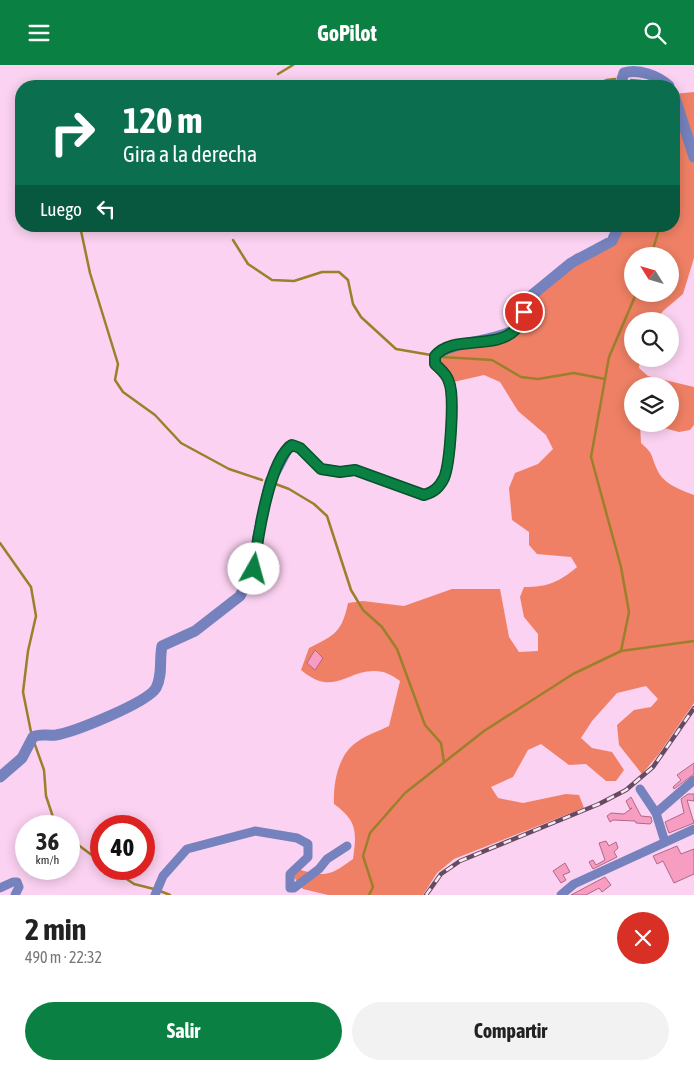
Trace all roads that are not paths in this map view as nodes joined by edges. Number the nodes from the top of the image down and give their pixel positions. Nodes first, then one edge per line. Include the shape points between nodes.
1 (622, 80) edge
2 (660, 80) edge
3 (680, 114) edge
4 (694, 157) edge
5 (616, 232) edge
6 (0, 777) edge
7 (694, 780) edge
8 (640, 789) dead end
9 (656, 813) junction
10 (694, 829) edge
11 (665, 842) junction
12 (347, 846) dead end
13 (0, 888) edge
14 (15, 895) edge
15 (155, 895) edge
16 (561, 895) edge

1 - 2 street via 624,73 634,71
3 - 4 street
5 - 6 street via 612,241 571,263 532,295 515,330 489,341 452,346 436,353 435,364 449,381 452,400 448,463 434,492 424,495 355,470 321,469 300,448 290,446 270,482 254,569 240,596 195,631 162,646 159,679 153,692 76,730 33,737 22,757
7 - 9 street
8 - 9 street
9 - 11 street
10 - 11 street
11 - 16 street via 574,884
12 - 15 street via 327,859 298,887 290,888 290,874 308,857 308,844 297,838 255,831 187,849 163,876
13 - 14 street via 17,882 19,887

